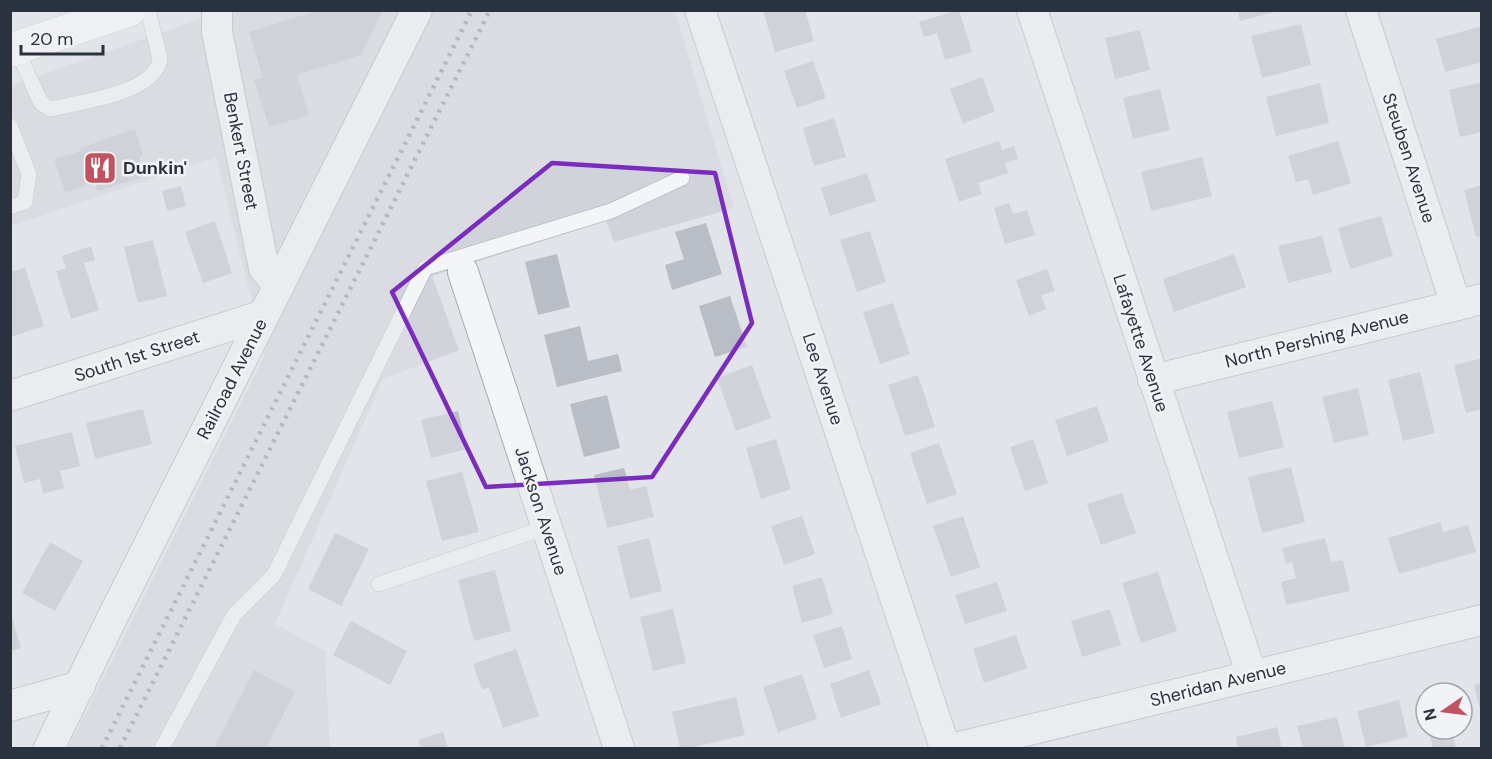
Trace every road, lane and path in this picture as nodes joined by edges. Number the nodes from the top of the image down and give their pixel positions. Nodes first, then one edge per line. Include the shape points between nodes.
1 (129, 10) edge
2 (148, 10) edge
3 (218, 10) edge
4 (417, 10) edge
5 (700, 10) edge
6 (1032, 10) edge
7 (1361, 10) edge
8 (14, 49) edge
9 (10, 126) edge
10 (10, 152) edge
11 (681, 178) dead end
12 (27, 187) junction
13 (10, 207) edge
14 (463, 273) dead end
15 (279, 286) junction
16 (1469, 302) edge
17 (264, 315) junction
18 (1153, 380) junction
19 (10, 396) edge
20 (547, 527) junction
21 (379, 584) dead end
22 (1482, 620) edge
23 (1252, 676) junction
24 (80, 686) junction
25 (10, 706) edge
26 (48, 748) edge
27 (162, 748) edge
28 (620, 748) edge
29 (945, 748) edge
30 (955, 748) edge

1 - 8 main road
2 - 8 lane via 159,66 145,82 122,92 50,109 41,104
3 - 15 street, Benkert Street via 217,32 264,268
4 - 15 street, Railroad Avenue
5 - 29 street, Lee Avenue
6 - 18 street, Lafayette Avenue
7 - 16 street, Steuben Avenue
9 - 12 lane via 29,174
10 - 12 lane via 18,176
11 - 27 lane via 611,211 425,268 274,575 234,615
12 - 13 lane via 25,202
14 - 20 street, Jackson Avenue
15 - 17 street, Railroad Avenue
16 - 18 street, North Pershing Avenue
17 - 19 street, South 1st Street
17 - 24 street, Railroad Avenue
18 - 23 street, Lafayette Avenue
20 - 21 lane
20 - 28 street, Jackson Avenue
22 - 23 street, Sheridan Avenue
23 - 30 street, Sheridan Avenue
24 - 25 street
24 - 26 street, Railroad Avenue

